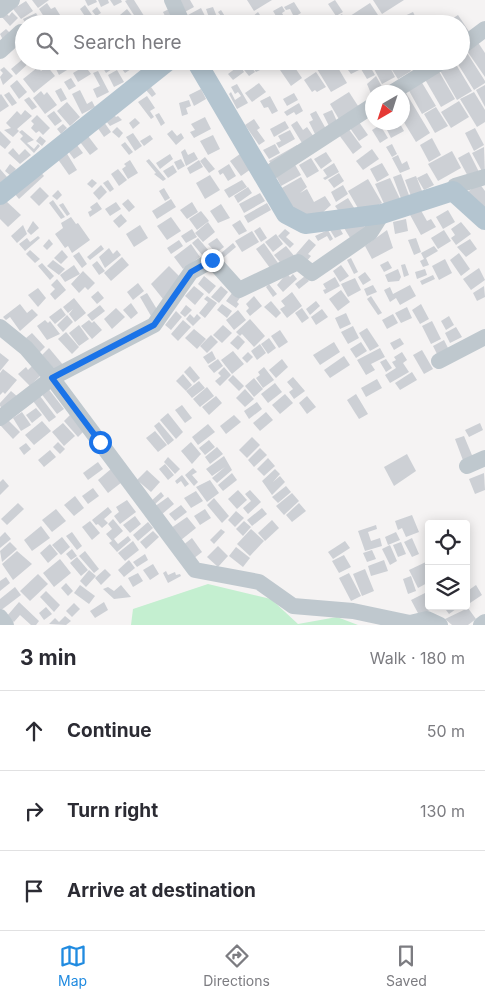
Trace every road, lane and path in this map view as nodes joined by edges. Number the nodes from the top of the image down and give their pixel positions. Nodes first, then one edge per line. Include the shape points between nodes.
1 (12, 0) edge
2 (172, 0) edge
3 (0, 10) edge
4 (179, 15) edge
5 (485, 29) edge
6 (15, 37) edge
7 (470, 40) edge
8 (0, 51) edge
9 (157, 70) edge
10 (201, 70) edge
11 (428, 70) edge
12 (404, 85) edge
13 (365, 111) edge
14 (263, 177) junction
15 (485, 177) edge
16 (453, 191) junction
17 (0, 195) edge
18 (382, 214) junction
19 (485, 220) edge
20 (0, 327) edge
21 (485, 337) edge
22 (439, 361) dead end
23 (52, 378) junction
24 (0, 418) edge
25 (485, 458) edge
26 (467, 466) dead end
27 (0, 617) edge
28 (485, 622) edge
29 (6, 625) edge
30 (440, 625) edge
31 (481, 625) edge

1 - 3 street
2 - 4 street
5 - 7 street
6 - 8 street
9 - 17 main road
10 - 14 main road
11 - 12 street
13 - 14 street
14 - 18 main road via 286,214 305,224
15 - 16 street via 456,186
16 - 18 main road
16 - 19 main road
18 - 23 street via 370,233 312,273 298,262 239,290 212,260 191,272 154,325
20 - 23 street via 26,348
21 - 22 street
23 - 24 street
23 - 30 street via 195,570 258,582 293,606 353,611 410,623 427,619
25 - 26 street
27 - 29 street
28 - 31 street

